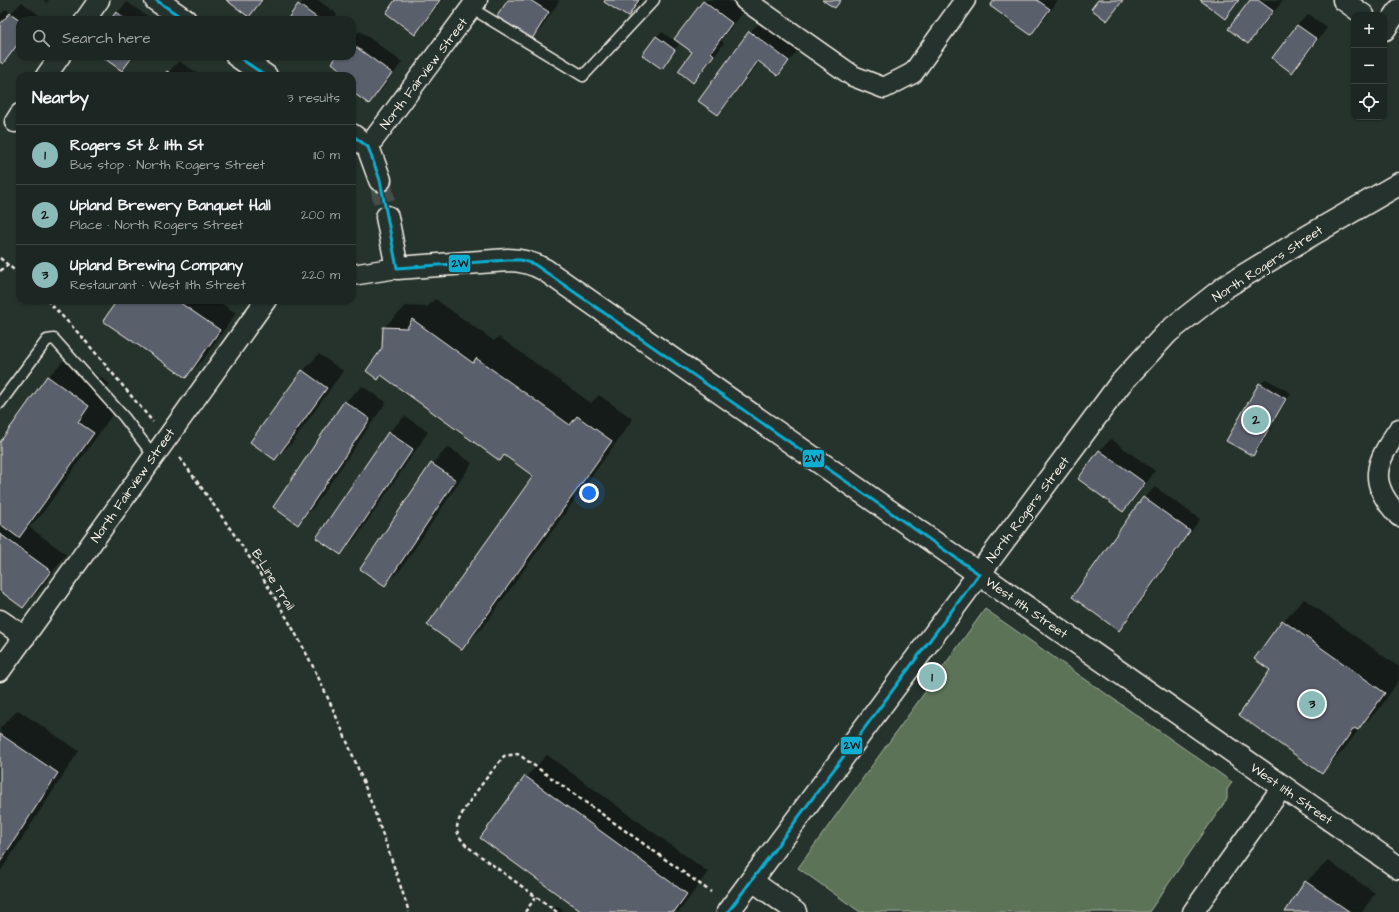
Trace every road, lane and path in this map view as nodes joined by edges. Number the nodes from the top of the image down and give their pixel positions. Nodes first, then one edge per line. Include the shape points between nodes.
1 (99, 0) edge
2 (156, 0) edge
3 (654, 0) edge
4 (965, 0) edge
5 (1343, 0) edge
6 (756, 3) edge
7 (474, 4) edge
8 (1399, 9) edge
9 (1360, 12) edge
10 (88, 16) edge
11 (179, 16) edge
12 (1389, 33) edge
13 (57, 60) edge
14 (243, 60) edge
15 (49, 72) edge
16 (260, 72) edge
17 (360, 141) edge
18 (380, 180) tunnel mouth
19 (1399, 184) edge
20 (387, 217) tunnel mouth
21 (0, 258) edge
22 (8, 265) junction
23 (397, 268) junction
24 (0, 270) edge
25 (16, 272) edge
26 (356, 274) edge
27 (51, 304) edge
28 (263, 304) edge
29 (0, 403) edge
30 (1399, 429) edge
31 (165, 438) junction
32 (153, 455) junction
33 (1399, 516) edge
34 (979, 574) junction
35 (0, 620) edge
36 (25, 637) junction
37 (0, 671) edge
38 (1283, 786) junction
39 (1396, 860) edge
40 (751, 880) junction
41 (711, 892) dead end
42 (536, 897) junction
43 (409, 912) edge
44 (525, 912) edge
45 (558, 912) edge
46 (728, 912) edge
47 (796, 912) edge
48 (1193, 912) edge

1 - 10 street
2 - 11 street
3 - 7 lane via 583,76
4 - 6 street via 913,73 884,88 853,76
5 - 9 street
7 - 17 street, North Fairview Street
8 - 12 street
13 - 15 street
14 - 16 street
17 - 18 street
19 - 34 street, North Rogers Street via 1225,287 1168,332 1120,384
20 - 23 street
21 - 22 path
22 - 24 path
22 - 25 path
23 - 26 street
23 - 34 street, West 11th Street via 508,260 534,264
27 - 31 path, B-Line Trail via 83,338
28 - 31 street, North Fairview Street
29 - 32 lane via 46,340 54,339 124,417
30 - 33 street via 1377,468 1384,497
31 - 32 street, North Fairview Street
31 - 43 path, B-Line Trail via 224,519 281,609 326,694 383,834
32 - 36 street, North Fairview Street
34 - 38 street, West 11th Street
34 - 40 street, North Rogers Street
35 - 36 street
36 - 37 street, North Fairview Street
38 - 39 street, West 11th Street
38 - 48 street
40 - 46 street, North Rogers Street
40 - 47 street
41 - 42 path via 518,754 504,756 460,817 457,829 460,839 468,847
42 - 44 path
42 - 45 path

